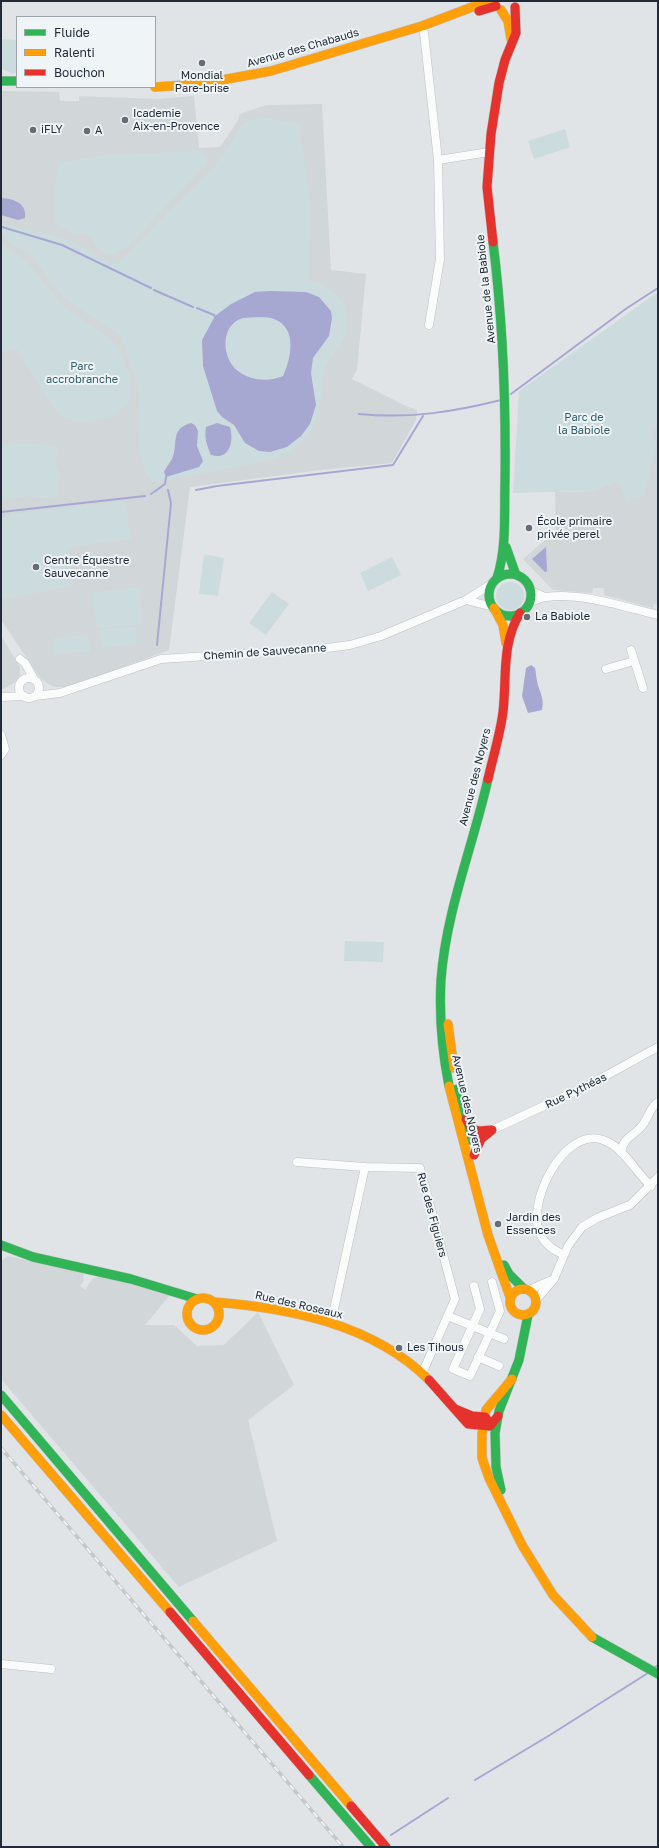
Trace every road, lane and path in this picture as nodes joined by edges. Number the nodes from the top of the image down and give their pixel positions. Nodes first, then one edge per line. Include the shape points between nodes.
1 (518, 3) edge
2 (495, 4) edge
3 (424, 33) dead end
4 (512, 44) junction
5 (16, 81) edge
6 (1, 82) edge
7 (156, 87) edge
8 (489, 152) junction
9 (438, 160) junction
10 (429, 325) dead end
11 (504, 535) junction
12 (516, 575) junction
13 (495, 581) junction
14 (530, 591) junction
15 (545, 597) junction
16 (466, 600) junction
17 (529, 603) junction
18 (493, 607) junction
19 (520, 613) junction
20 (658, 615) edge
21 (507, 645) junction
22 (631, 650) dead end
23 (634, 661) junction
24 (606, 669) dead end
25 (36, 680) junction
26 (21, 684) junction
27 (643, 688) dead end
28 (60, 692) junction
29 (1, 696) edge
30 (24, 696) junction
31 (35, 696) junction
32 (1, 735) edge
33 (1, 755) edge
34 (658, 1047) edge
35 (658, 1102) edge
36 (460, 1116) junction
37 (492, 1130) junction
38 (469, 1137) junction
39 (481, 1139) junction
40 (621, 1152) junction
41 (474, 1155) junction
42 (297, 1162) dead end
43 (365, 1167) junction
44 (658, 1177) edge
45 (651, 1186) junction
46 (1, 1245) edge
47 (564, 1255) junction
48 (554, 1279) junction
49 (492, 1282) dead end
50 (474, 1286) dead end
51 (527, 1289) junction
52 (510, 1297) junction
53 (536, 1300) junction
54 (193, 1302) junction
55 (214, 1302) junction
56 (229, 1304) junction
57 (219, 1312) junction
58 (515, 1313) junction
59 (528, 1315) junction
60 (448, 1316) junction
61 (331, 1323) junction
62 (471, 1326) junction
63 (489, 1332) junction
64 (504, 1339) dead end
65 (521, 1347) junction
66 (478, 1357) junction
67 (499, 1366) dead end
68 (421, 1372) junction
69 (512, 1379) junction
70 (1, 1395) edge
71 (455, 1408) junction
72 (1, 1416) edge
73 (498, 1416) junction
74 (485, 1417) junction
75 (486, 1426) junction
76 (494, 1450) junction
77 (522, 1545) junction
78 (1, 1664) edge
79 (51, 1669) dead end
80 (653, 1672) edge
81 (371, 1847) edge
82 (386, 1847) edge

1 - 2 main road, Avenue des Chabauds via 508,11
1 - 4 main road, Avenue de la Babiole via 516,33
2 - 4 main road, Avenue de la Babiole via 506,16
2 - 7 main road, Avenue des Chabauds via 271,71 200,84
3 - 9 street
4 - 8 main road, Avenue de la Babiole via 498,83
5 - 6 main road
8 - 9 street
8 - 11 main road, Avenue de la Babiole via 488,187 505,357
9 - 10 street via 440,259
11 - 12 main road, Avenue de la Babiole
11 - 13 main road, Avenue de la Babiole via 502,562
12 - 13 main road via 509,574
12 - 14 main road via 525,581
13 - 16 street, Chemin de Sauvecanne
13 - 18 main road via 489,595
14 - 15 street
14 - 17 main road
15 - 17 street
15 - 20 street via 560,596 596,601
16 - 18 street
16 - 28 street, Chemin de Sauvecanne via 381,636 350,645 161,659
17 - 19 main road
18 - 19 main road via 503,615
18 - 21 main road, Avenue des Noyers via 503,625
19 - 21 main road, Avenue des Noyers via 513,622
21 - 36 main road, Avenue des Noyers via 504,704 498,739 454,912 447,979 447,1011
22 - 23 street
23 - 24 street
23 - 27 street
25 - 26 street via 30,678
25 - 26 street via 20,659 24,669
25 - 28 street via 43,686
25 - 31 street via 39,690
26 - 29 street
26 - 30 street via 21,693
28 - 31 street, Chemin de Sauvecanne
29 - 30 street
30 - 31 street
32 - 33 street via 5,749
34 - 37 street, Rue Pythéas via 589,1085
35 - 40 street via 648,1112 641,1127 624,1140
36 - 37 main road via 472,1129
36 - 38 main road, Avenue des Noyers
36 - 52 main road, Avenue des Noyers via 494,1255 506,1280
37 - 39 main road
38 - 39 main road
38 - 41 main road, Avenue des Noyers
39 - 41 main road
40 - 45 street
40 - 47 street via 602,1139 592,1139 578,1142 558,1159 539,1204 536,1223 545,1242
41 - 51 main road, Avenue des Noyers via 503,1263 509,1274
42 - 43 street
43 - 60 street, Rue des Figuiers via 420,1168 455,1299
43 - 61 street
44 - 45 street
45 - 47 street via 630,1205 582,1227
46 - 54 main road, Rue des Roseaux via 21,1255 90,1269 182,1294
47 - 48 street
48 - 51 street
48 - 53 street
49 - 63 street via 500,1311
50 - 62 street via 480,1309
51 - 52 main road via 516,1290
51 - 53 main road
52 - 58 main road via 510,1306
53 - 59 main road via 534,1309
54 - 55 main road, Rue des Roseaux via 206,1298
54 - 57 main road via 188,1316 198,1328 213,1326
55 - 56 main road, Rue des Roseaux
55 - 57 main road
56 - 57 main road
56 - 61 main road, Rue des Roseaux via 294,1314
58 - 59 main road
58 - 65 main road
59 - 65 main road
60 - 62 street
60 - 68 street, Rue des Figuiers
61 - 68 main road, Rue des Roseaux via 375,1341
62 - 63 street
62 - 66 street via 453,1369 470,1376
63 - 64 street
63 - 66 street
65 - 69 main road
66 - 67 street
68 - 71 main road, Rue des Roseaux
69 - 73 main road
69 - 74 main road via 486,1410
70 - 82 main road
71 - 74 main road, Rue des Roseaux via 472,1416
71 - 75 main road, Rue des Roseaux via 468,1424
72 - 81 main road
73 - 75 main road
73 - 76 main road
74 - 75 main road
75 - 76 main road via 489,1443
75 - 77 main road via 482,1458
76 - 77 main road via 496,1474
77 - 80 main road via 553,1595 591,1636
78 - 79 street

